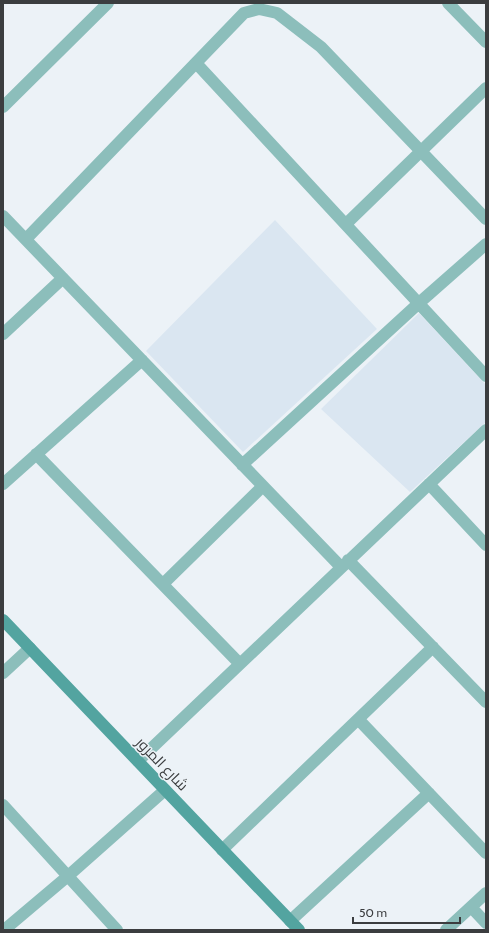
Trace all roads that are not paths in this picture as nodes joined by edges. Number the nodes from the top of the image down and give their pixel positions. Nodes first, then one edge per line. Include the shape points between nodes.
1 (108, 3) edge
2 (448, 3) edge
3 (486, 42) edge
4 (196, 63) junction
5 (486, 88) edge
6 (3, 107) edge
7 (421, 151) junction
8 (3, 216) edge
9 (486, 219) edge
10 (346, 224) junction
11 (26, 239) junction
12 (486, 244) edge
13 (63, 278) junction
14 (419, 304) junction
15 (3, 334) edge
16 (142, 360) junction
17 (486, 376) edge
18 (486, 430) edge
19 (36, 454) junction
20 (242, 465) junction
21 (3, 484) edge
22 (429, 484) junction
23 (263, 486) junction
24 (486, 545) edge
25 (345, 564) junction
26 (163, 584) junction
27 (3, 620) edge
28 (433, 647) junction
29 (30, 648) junction
30 (240, 664) junction
31 (3, 673) edge
32 (486, 702) edge
33 (358, 719) junction
34 (138, 761) junction
35 (165, 790) junction
36 (429, 793) junction
37 (3, 804) edge
38 (222, 850) junction
39 (486, 853) edge
40 (68, 876) junction
41 (486, 893) edge
42 (471, 907) junction
43 (290, 921) junction
44 (486, 923) edge
45 (4, 930) edge
46 (117, 930) edge
47 (298, 930) edge
48 (446, 930) edge

1 - 6 street
2 - 3 street
4 - 7 street via 244,13 259,9 277,13 321,47
4 - 10 street
4 - 11 street
5 - 7 street
7 - 9 street
7 - 10 street
8 - 11 street
10 - 14 street
11 - 13 street
12 - 14 street
13 - 15 street
13 - 16 street
14 - 17 street
14 - 20 street
16 - 19 street
16 - 20 street
18 - 22 street
19 - 21 street
19 - 26 street
20 - 23 street
22 - 24 street
22 - 25 street
23 - 25 street
23 - 26 street
25 - 28 street
25 - 30 street
26 - 30 street
27 - 29 street, شارع المرور
28 - 32 street
28 - 33 street
29 - 31 street
29 - 34 street, شارع المرور
30 - 34 street
33 - 36 street
33 - 38 street
34 - 35 street, شارع المرور
35 - 38 street, شارع المرور
35 - 40 street
36 - 39 street
36 - 43 street
37 - 40 street
38 - 43 street, شارع المرور
40 - 45 street
40 - 46 street
41 - 42 street
42 - 44 street
42 - 48 street
43 - 47 street, شارع المرور

